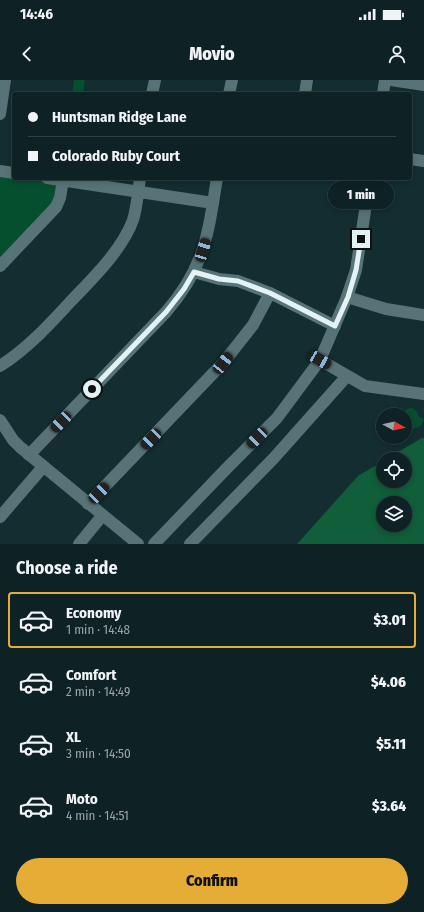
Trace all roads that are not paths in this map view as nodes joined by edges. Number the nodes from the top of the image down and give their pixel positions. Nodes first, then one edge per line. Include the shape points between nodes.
1 (5, 80) edge
2 (154, 80) edge
3 (232, 80) edge
4 (307, 80) edge
5 (386, 80) edge
6 (391, 80) edge
7 (424, 84) edge
8 (152, 92) edge
9 (230, 92) edge
10 (305, 92) edge
11 (383, 92) edge
12 (0, 114) edge
13 (412, 159) edge
14 (424, 161) edge
15 (0, 171) edge
16 (12, 173) edge
17 (62, 180) joint
18 (140, 180) edge
19 (217, 180) edge
20 (370, 180) edge
21 (138, 192) junction
22 (213, 203) junction
23 (0, 266) edge
24 (194, 272) junction
25 (270, 293) junction
26 (348, 297) junction
27 (424, 315) edge
28 (335, 326) junction
29 (320, 360) junction
30 (0, 366) edge
31 (347, 376) junction
32 (424, 394) edge
33 (0, 420) edge
34 (30, 455) junction
35 (43, 467) junction
36 (88, 504) junction
37 (102, 516) junction
38 (0, 517) edge
39 (79, 544) edge
40 (138, 544) edge
41 (154, 544) edge
42 (190, 544) edge

1 - 12 street
2 - 8 street
3 - 9 street
4 - 10 street
5 - 11 street
6 - 7 street
13 - 14 street
15 - 16 street
17 - 21 street
17 - 23 street via 58,204
18 - 21 street
19 - 22 street
20 - 26 street via 356,270
21 - 22 street
21 - 30 street via 133,220 120,246 47,327
22 - 24 street via 207,237
24 - 25 street via 238,281
24 - 34 street via 166,312
25 - 28 street
25 - 36 street via 253,325 223,363
26 - 27 street via 386,309
26 - 28 street
28 - 29 street
29 - 31 street
29 - 41 street via 277,418
31 - 32 street via 365,386
31 - 42 street via 273,459
33 - 34 street via 13,440
34 - 35 street
35 - 36 street
35 - 38 street
36 - 37 street
37 - 39 street
37 - 40 street

